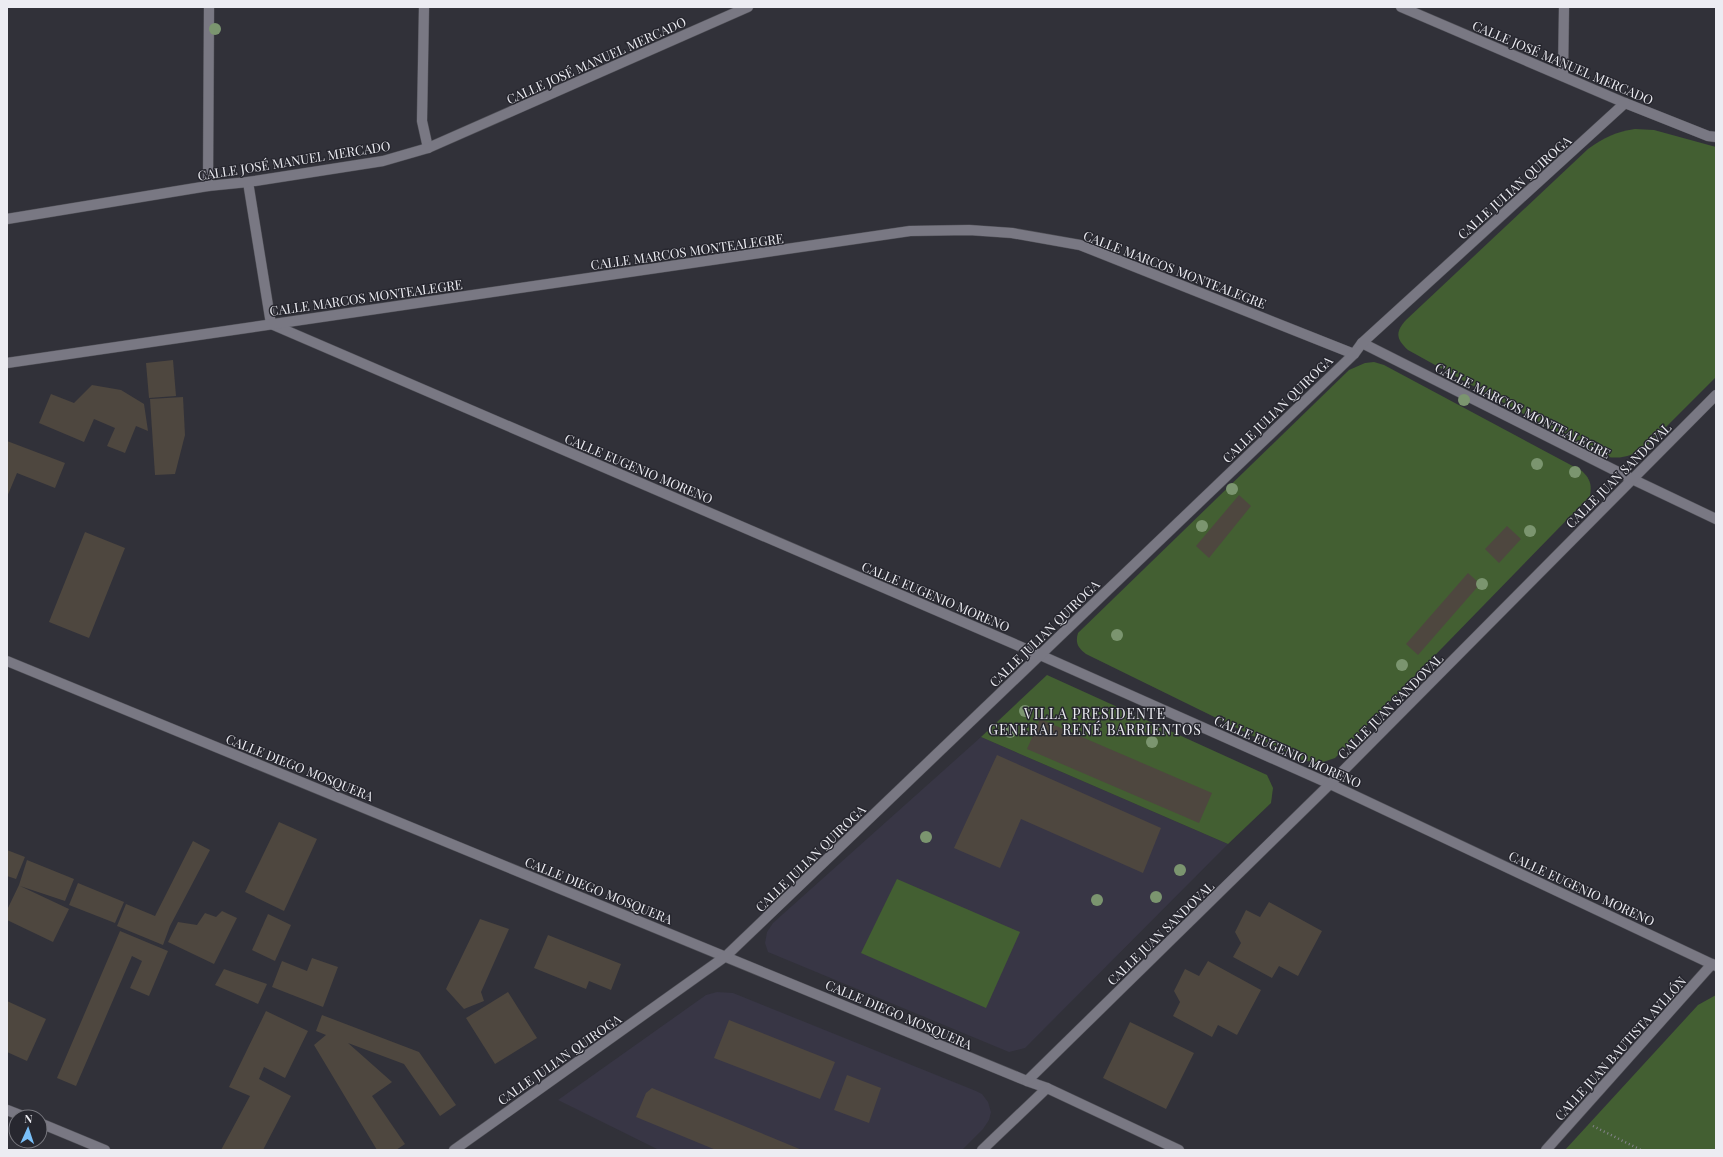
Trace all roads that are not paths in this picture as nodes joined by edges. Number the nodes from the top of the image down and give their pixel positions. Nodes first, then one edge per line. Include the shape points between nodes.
1 (208, 7) edge
2 (424, 7) edge
3 (748, 7) edge
4 (1401, 7) edge
5 (1564, 7) edge
6 (1563, 76) junction
7 (1625, 103) junction
8 (1716, 137) edge
9 (428, 148) junction
10 (248, 182) junction
11 (208, 186) junction
12 (7, 220) edge
13 (271, 324) junction
14 (1362, 343) junction
15 (1354, 354) junction
16 (7, 363) edge
17 (1716, 395) edge
18 (1632, 479) junction
19 (1716, 519) edge
20 (1040, 655) junction
21 (7, 661) edge
22 (1330, 784) junction
23 (726, 956) junction
24 (1714, 965) edge
25 (1027, 1081) junction
26 (1047, 1088) junction
27 (48, 1126) edge
28 (105, 1150) edge
29 (454, 1150) edge
30 (982, 1150) edge
31 (1179, 1150) edge
32 (1546, 1150) edge

1 - 11 street
2 - 9 street via 422,121
3 - 9 street, CALLE JOSÉ MANUEL MERCADO
4 - 6 street, CALLE JOSÉ MANUEL MERCADO
5 - 6 street
6 - 7 street, CALLE JOSÉ MANUEL MERCADO
7 - 8 street, CALLE JOSÉ MANUEL MERCADO
7 - 14 street, CALLE JULIAN QUIROGA
9 - 10 street, CALLE JOSÉ MANUEL MERCADO via 383,161
10 - 11 street, CALLE JOSÉ MANUEL MERCADO
10 - 13 street
11 - 12 street, CALLE JOSÉ MANUEL MERCADO
13 - 15 street, CALLE MARCOS MONTEALEGRE via 910,231 969,230 1012,233 1080,245
13 - 16 street, CALLE MARCOS MONTEALEGRE
13 - 20 street, CALLE EUGENIO MORENO
14 - 15 street, CALLE JULIAN QUIROGA
14 - 18 street, CALLE MARCOS MONTEALEGRE
15 - 20 street, CALLE JULIAN QUIROGA
17 - 18 street, CALLE JUAN SANDOVAL
18 - 19 street, CALLE MARCOS MONTEALEGRE
18 - 22 street, CALLE JUAN SANDOVAL
20 - 22 street, CALLE EUGENIO MORENO
20 - 23 street, CALLE JULIAN QUIROGA
21 - 23 street, CALLE DIEGO MOSQUERA
22 - 24 street, CALLE EUGENIO MORENO
22 - 25 street, CALLE JUAN SANDOVAL
23 - 25 street, CALLE DIEGO MOSQUERA
23 - 29 street, CALLE JULIAN QUIROGA
24 - 32 street, CALLE JUAN BAUTISTA AYLLÓN
25 - 26 street, CALLE DIEGO MOSQUERA
26 - 30 street
26 - 31 street, CALLE DIEGO MOSQUERA
27 - 28 street

